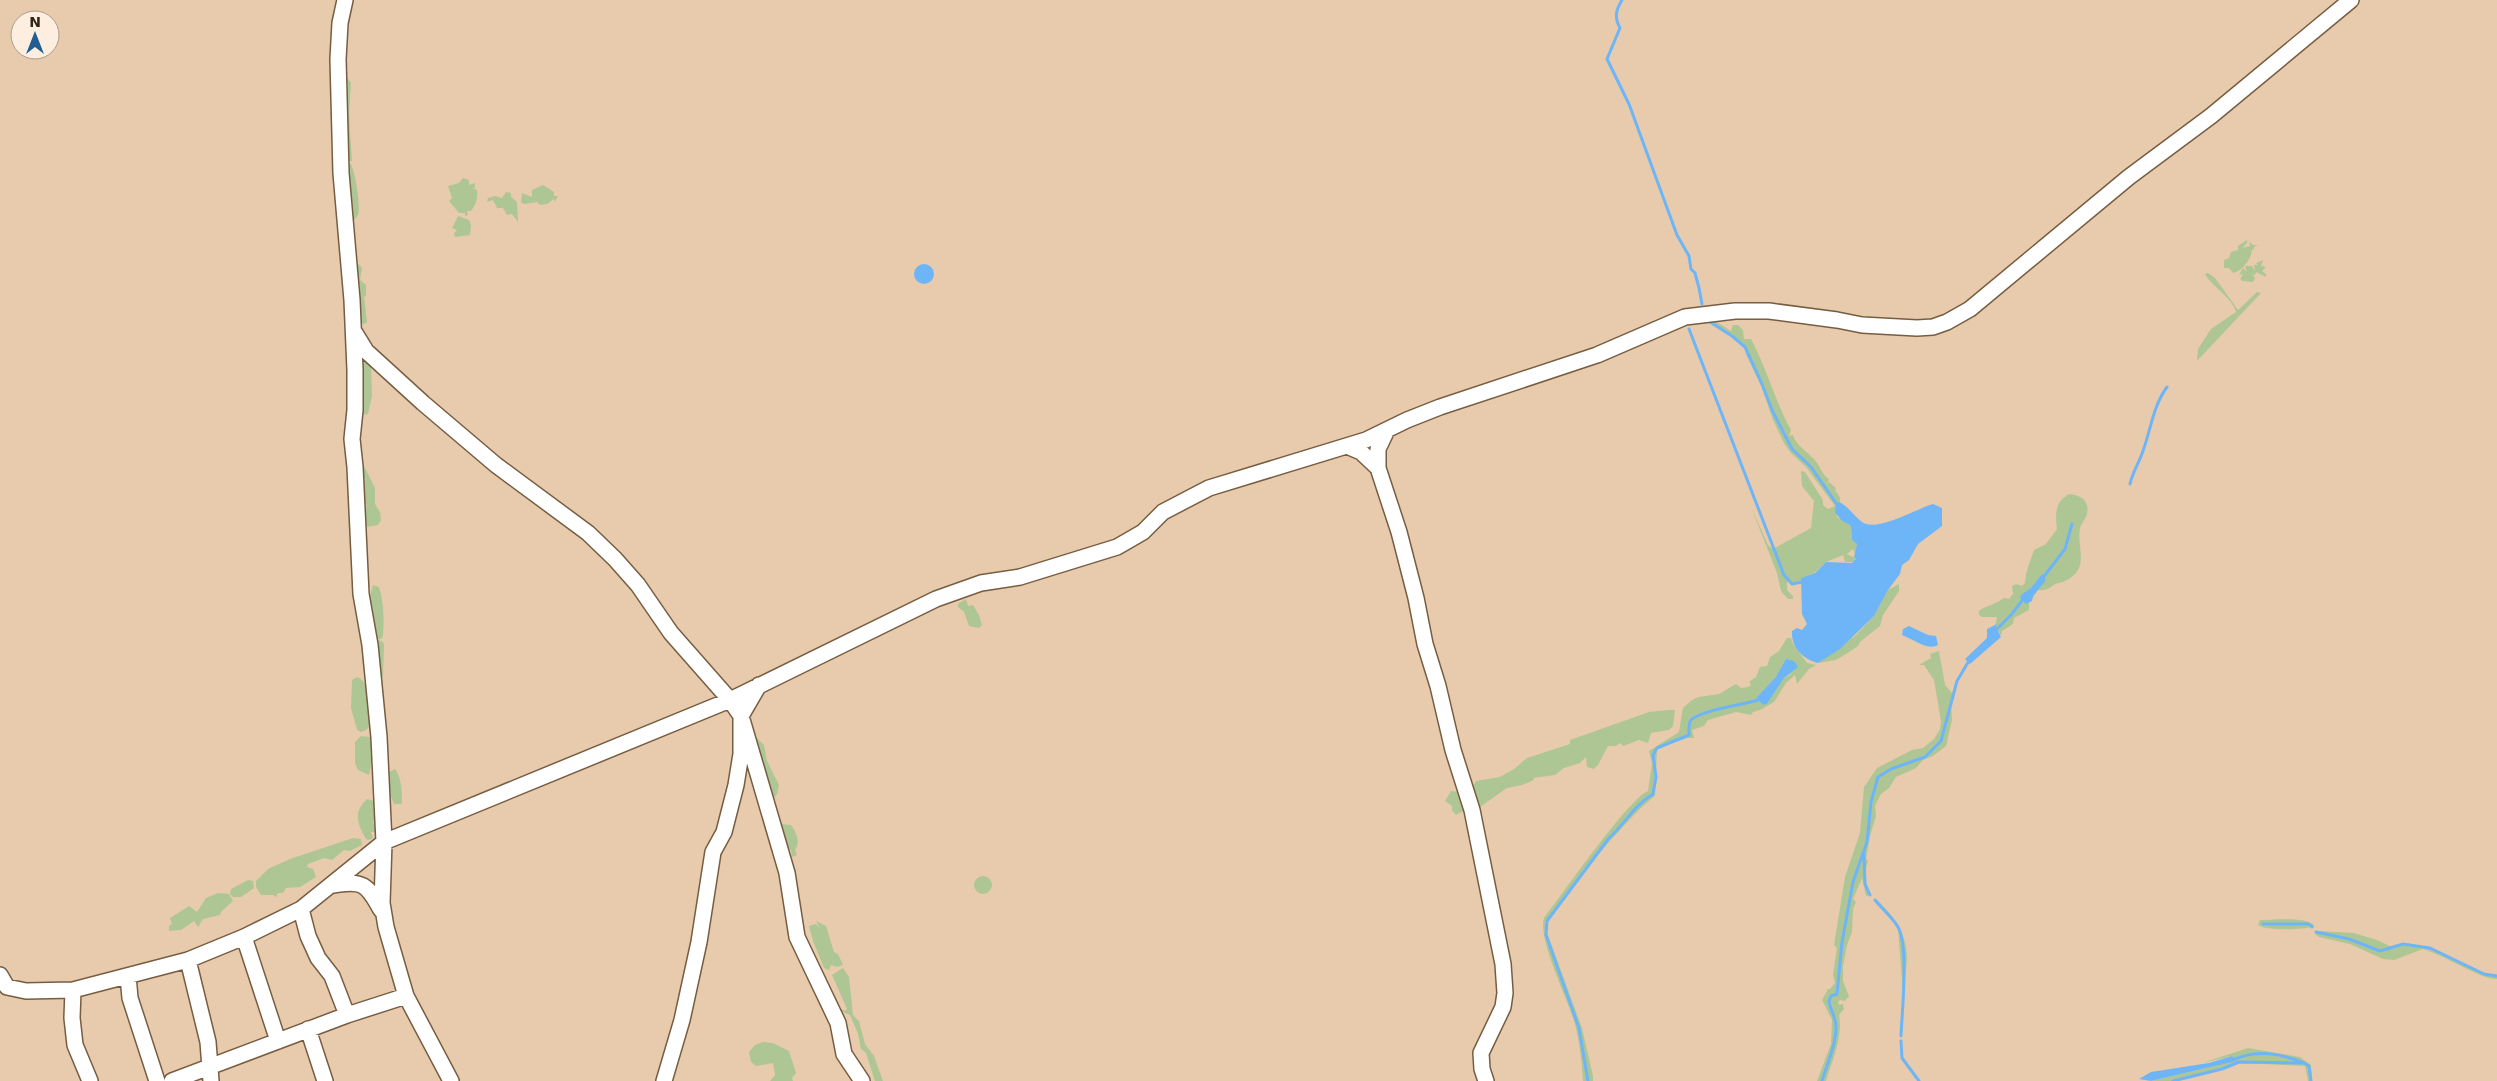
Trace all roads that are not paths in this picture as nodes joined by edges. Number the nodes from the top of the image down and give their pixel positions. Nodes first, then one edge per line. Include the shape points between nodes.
1 (344, 0) edge
2 (2351, 0) edge
3 (353, 327) junction
4 (1387, 430) junction
5 (1347, 446) junction
6 (1378, 468) junction
7 (759, 685) junction
8 (730, 700) junction
9 (741, 716) junction
10 (384, 842) junction
11 (332, 885) junction
12 (301, 909) junction
13 (385, 918) junction
14 (244, 937) junction
15 (188, 960) junction
16 (0, 975) edge
17 (128, 976) junction
18 (73, 990) junction
19 (406, 996) junction
20 (346, 1015) junction
21 (308, 1029) junction
22 (278, 1040) junction
23 (211, 1074) edge
24 (90, 1081) edge
25 (157, 1081) edge
26 (172, 1081) edge
27 (325, 1081) edge
28 (450, 1081) edge
29 (664, 1081) edge
30 (862, 1081) edge
31 (1486, 1081) edge

1 - 3 street via 338,59 339,113
2 - 4 street via 1970,309 1948,322 1933,327 1896,328 1769,311 1698,314 1597,356 1440,407
3 - 8 street via 366,352 387,371 496,465 588,533 615,559 638,585 671,633
3 - 10 street via 355,410 352,439 361,594 370,645
4 - 5 street
4 - 6 street via 1378,449
5 - 6 street via 1361,452
5 - 7 street via 1209,488 1163,512 1143,532 1117,547 1020,577 981,583 936,599
6 - 31 street via 1472,810 1503,964 1504,1006 1481,1053
7 - 8 street
7 - 9 street
8 - 9 street
8 - 10 street
9 - 29 street via 741,754 736,786 724,832 713,852 699,942 682,1020
9 - 30 street via 787,873 797,937 838,1023 844,1054
10 - 11 street
10 - 13 street via 382,903
11 - 12 street
11 - 13 street via 360,883 372,894
12 - 14 street
12 - 20 street via 308,936 318,958 332,976
13 - 19 street
14 - 15 street
14 - 22 street
15 - 17 street
15 - 23 street via 203,1017
16 - 18 street via 7,987 26,991
17 - 18 street
17 - 25 street via 130,998
18 - 24 street via 75,1045
19 - 20 street
19 - 28 street
20 - 21 street
21 - 22 street
21 - 27 street
22 - 23 street
23 - 26 street

